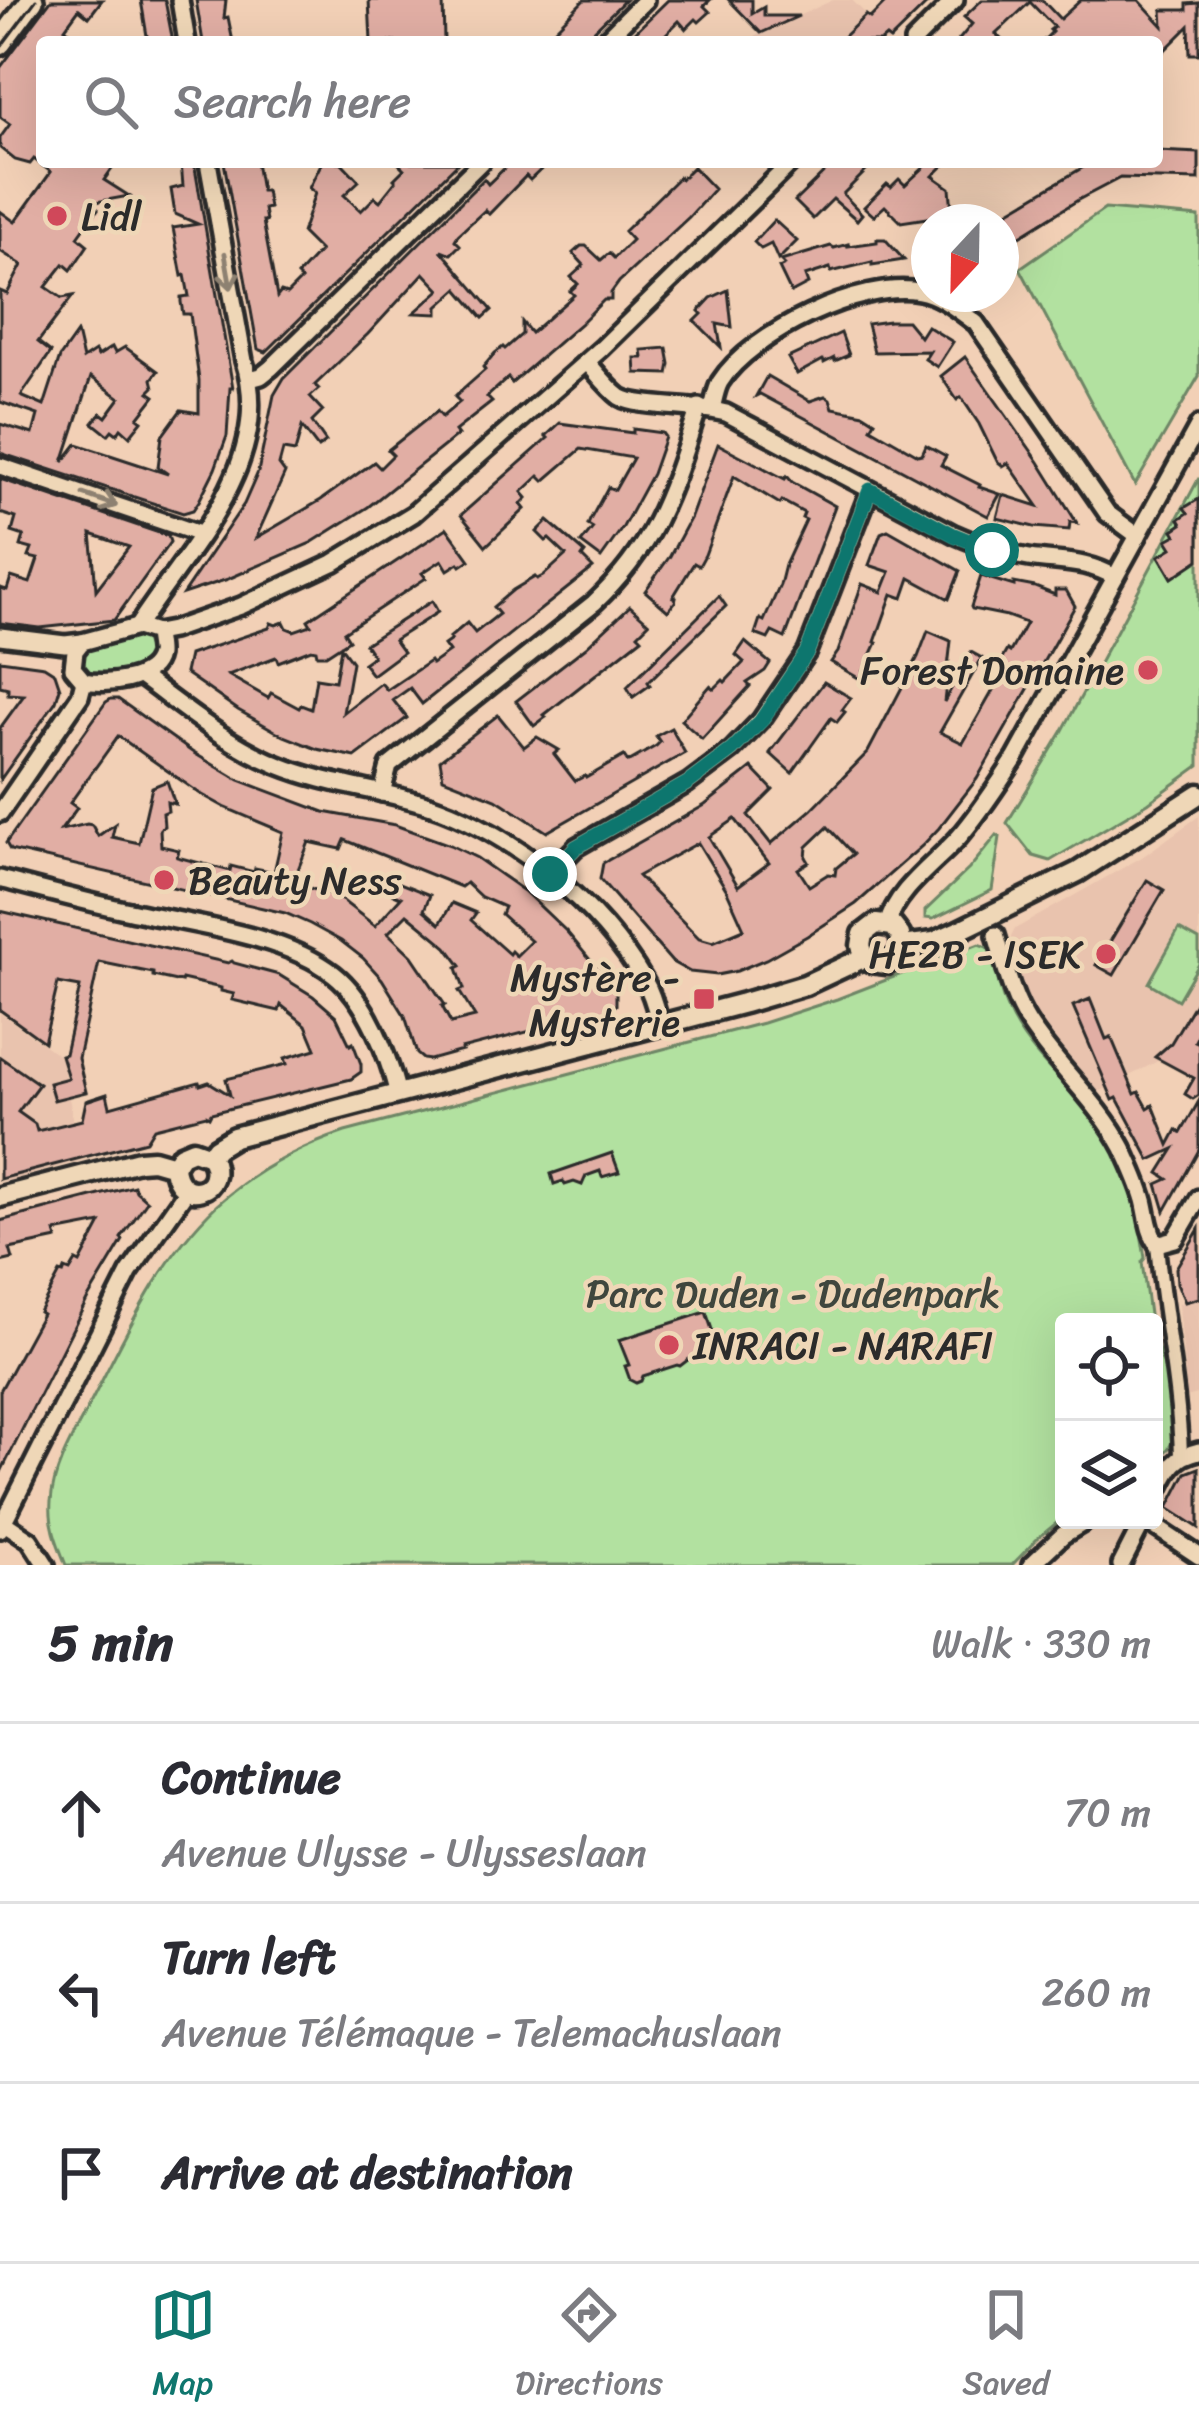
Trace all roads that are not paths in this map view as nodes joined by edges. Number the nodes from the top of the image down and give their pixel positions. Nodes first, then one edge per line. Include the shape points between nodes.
1 (32, 0) edge
2 (180, 0) edge
3 (645, 0) edge
4 (955, 0) edge
5 (187, 36) edge
6 (609, 36) edge
7 (919, 36) edge
8 (0, 43) edge
9 (209, 168) edge
10 (475, 168) edge
11 (786, 168) edge
12 (586, 362) junction
13 (250, 379) junction
14 (705, 408) junction
15 (1199, 425) edge
16 (0, 466) edge
17 (870, 490) junction
18 (200, 534) junction
19 (1138, 536) junction
20 (1115, 577) junction
21 (137, 627) junction
22 (156, 633) junction
23 (0, 636) edge
24 (82, 642) junction
25 (0, 646) edge
26 (73, 661) junction
27 (140, 676) junction
28 (84, 681) junction
29 (382, 793) junction
30 (1199, 794) edge
31 (0, 813) edge
32 (550, 874) junction
33 (0, 879) edge
34 (888, 924) junction
35 (996, 935) dead end
36 (902, 946) junction
37 (866, 957) junction
38 (659, 1025) junction
39 (398, 1094) junction
40 (210, 1156) junction
41 (175, 1166) junction
42 (187, 1190) junction
43 (0, 1197) edge
44 (1199, 1198) edge
45 (1157, 1244) junction
46 (1199, 1451) edge
47 (1181, 1455) junction
48 (1163, 1483) edge
49 (1, 1524) edge
50 (1073, 1529) edge
51 (1139, 1529) edge
52 (1158, 1529) edge
53 (1199, 1556) edge
54 (46, 1565) edge
55 (1031, 1565) edge
56 (1121, 1565) edge

1 - 8 main road
2 - 5 street
3 - 6 street
4 - 7 street
9 -> 13 street
10 - 13 street via 271,368
11 - 12 street
12 - 14 street via 629,401
12 - 22 street via 412,514 362,547 241,606
13 - 18 street via 251,425 238,466
14 - 17 street
14 - 19 street via 756,345 828,305 876,291 918,291 976,323 1106,513
14 - 29 street via 665,506 618,580 389,766
15 - 19 street
16 -> 18 street
17 - 20 street via 992,550 1080,562
17 - 32 street via 807,652 761,721 688,783 576,847
18 - 21 street
19 - 20 street
20 - 34 street via 1015,759 959,837 894,904
21 - 22 street
21 - 24 street
22 - 27 street via 159,654
23 - 24 street
24 - 26 street
25 - 26 street
26 - 28 street
27 - 28 street
27 - 29 street via 246,750
28 - 31 street
29 - 32 street via 492,832
30 - 36 street via 1078,872 934,942
32 - 38 street via 632,963
33 - 39 street via 295,950 336,975 368,1015
34 - 36 street
34 - 37 street via 863,934
35 - 45 street via 1026,1019 1122,1148
36 - 37 street via 887,964
37 - 38 street via 805,985
38 - 39 street
39 - 40 street via 234,1137
40 - 41 street via 193,1150
40 - 42 street via 213,1182
41 - 42 street
41 - 43 street via 139,1161
42 - 49 street via 129,1273
44 - 45 street via 1175,1239
45 - 47 street
46 - 47 street
47 - 48 street
49 - 54 street via 30,1540
50 - 55 street
51 - 56 street
52 - 53 street

